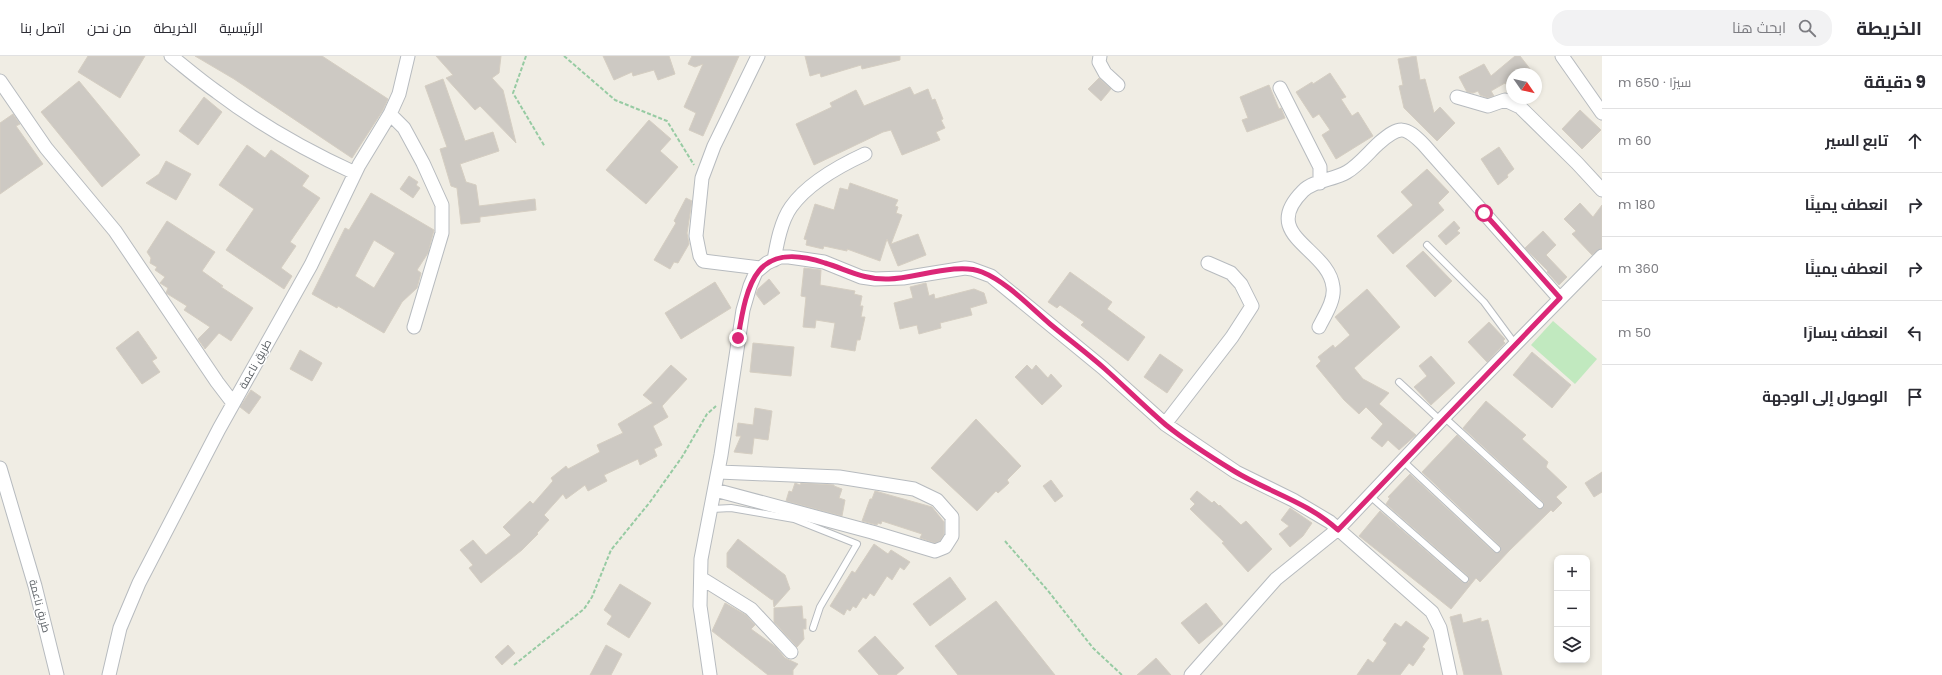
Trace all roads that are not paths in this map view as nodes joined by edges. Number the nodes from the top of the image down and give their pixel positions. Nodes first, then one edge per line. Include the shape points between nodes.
1 (171, 56) edge
2 (408, 56) edge
3 (758, 56) edge
4 (1100, 56) edge
5 (1562, 56) edge
6 (0, 81) edge
7 (1118, 85) dead end
8 (1280, 88) dead end
9 (1456, 97) dead end
10 (1602, 113) edge
11 (390, 114) junction
12 (865, 154) dead end
13 (355, 173) junction
14 (1320, 183) junction
15 (1602, 190) edge
16 (1427, 245) dead end
17 (1602, 256) edge
18 (774, 260) junction
19 (1208, 263) dead end
20 (760, 268) junction
21 (1560, 298) junction
22 (1319, 326) dead end
23 (414, 327) dead end
24 (1515, 344) junction
25 (1399, 382) dead end
26 (233, 403) junction
27 (1442, 419) junction
28 (1165, 424) junction
29 (1403, 461) junction
30 (0, 468) edge
31 (718, 472) junction
32 (715, 490) junction
33 (1370, 496) junction
34 (1540, 505) dead end
35 (712, 509) junction
36 (1338, 530) junction
37 (1497, 548) dead end
38 (701, 578) junction
39 (1466, 579) dead end
40 (813, 628) dead end
41 (791, 652) dead end
42 (57, 675) edge
43 (109, 675) edge
44 (710, 675) edge
45 (1191, 675) edge
46 (1450, 675) edge

1 - 13 street via 217,93 266,125 319,157
2 - 11 street, طريق ناعمة via 399,94
3 - 20 street via 714,146 702,178 696,236 701,259 706,262
4 - 7 street via 1099,62 1105,73
5 - 10 street
6 - 26 street via 46,148 115,231 216,382
8 - 14 street via 1320,168
9 - 15 street via 1488,106 1505,100 1520,107
11 - 13 street, طريق ناعمة
11 - 23 street via 407,134 424,163 442,205 442,234
12 - 18 street via 841,165 791,207
13 - 26 street, طريق ناعمة via 303,280
14 - 21 street via 1348,171 1390,135 1401,130 1409,131
14 - 22 street via 1302,192 1291,207 1288,222 1293,234 1324,266 1331,279 1333,295
16 - 24 lane via 1484,302
17 - 21 street
18 - 20 street
18 - 28 street via 780,257 812,259 862,277 875,279 903,278 965,268 980,271 1006,287
19 - 28 street via 1231,273 1241,284 1252,306
20 - 31 street via 750,286 743,310
21 - 24 street
24 - 27 street
25 - 27 lane
26 - 43 street, طريق ناعمة via 136,590 118,635
27 - 29 street
27 - 34 lane
28 - 36 street via 1236,472 1318,514
29 - 33 street
29 - 37 lane
30 - 42 street, طريق ناعمة via 35,586
31 - 32 street
31 - 32 street via 839,477 914,489 937,500 952,517 952,536 945,547 935,552 872,532
32 - 35 street
33 - 36 street
33 - 39 lane
35 - 38 street via 701,559
35 - 40 lane via 731,508 794,519 857,544 820,607
36 - 45 street via 1276,579
36 - 46 street via 1432,612 1440,628
38 - 41 street via 751,609
38 - 44 street via 700,606

